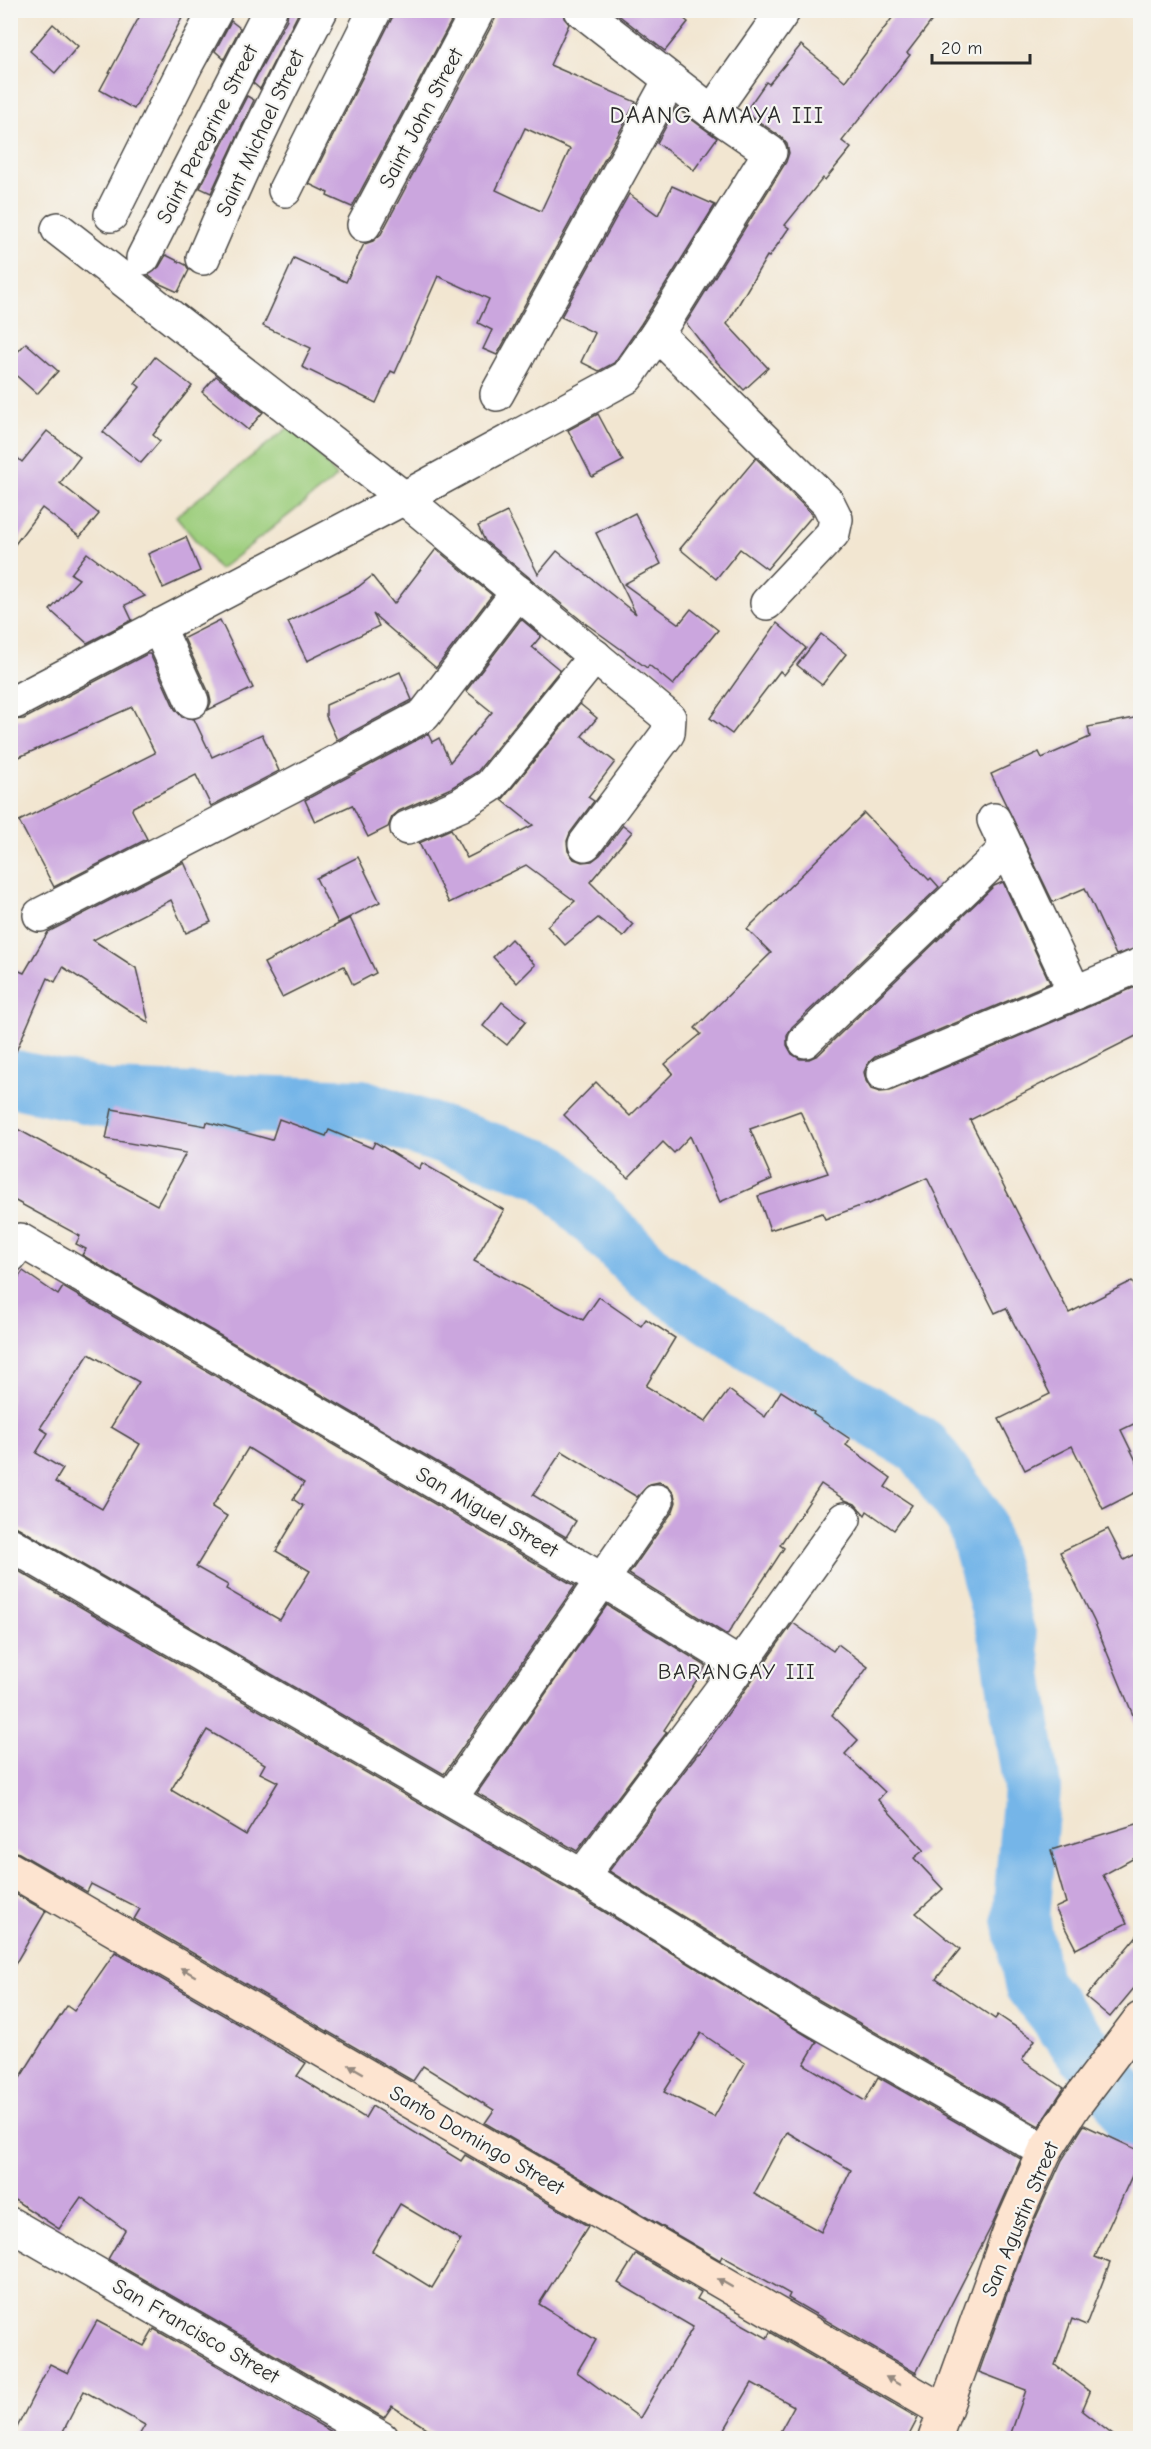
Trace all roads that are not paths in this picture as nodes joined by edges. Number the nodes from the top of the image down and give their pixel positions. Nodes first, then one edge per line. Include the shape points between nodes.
1 (216, 10) edge
2 (270, 10) edge
3 (321, 10) edge
4 (375, 10) edge
5 (478, 10) edge
6 (581, 10) edge
7 (784, 10) edge
8 (670, 80) junction
9 (712, 112) junction
10 (285, 190) dead end
11 (111, 215) dead end
12 (364, 225) dead end
13 (58, 229) dead end
14 (143, 258) dead end
15 (203, 258) dead end
16 (657, 334) junction
17 (498, 394) dead end
18 (404, 498) junction
19 (518, 592) junction
20 (767, 603) dead end
21 (158, 626) junction
22 (595, 656) junction
23 (192, 701) dead end
24 (15, 702) dead end
25 (407, 828) dead end
26 (585, 844) dead end
27 (40, 915) dead end
28 (1140, 965) edge
29 (1075, 993) junction
30 (805, 1041) dead end
31 (883, 1074) dead end
32 (14, 1243) edge
33 (657, 1502) dead end
34 (844, 1519) dead end
35 (10, 1544) edge
36 (603, 1581) junction
37 (740, 1665) junction
38 (450, 1799) junction
39 (10, 1869) edge
40 (582, 1876) junction
41 (1140, 2019) edge
42 (1046, 2151) junction
43 (10, 2224) edge
44 (939, 2425) edge
45 (381, 2439) edge

1 - 11 street
2 - 14 street, Saint Peregrine Street
3 - 15 street, Saint Michael Street via 256,137
4 - 10 street
5 - 12 street, Saint John Street
6 - 8 street
7 - 9 street
8 - 9 street
8 - 17 street
9 - 16 street via 770,152
13 - 18 street
16 - 18 street via 627,377
16 - 20 street via 828,503 836,519 832,533
18 - 19 street
18 - 21 street
19 - 22 street
19 - 27 street via 424,715
21 - 23 street
21 - 24 street
22 - 25 street via 490,786 460,805
22 - 26 street via 669,718 668,733
28 - 29 street
29 - 30 street via 1001,834
29 - 31 street
32 - 36 street, San Miguel Street
33 - 36 street
34 - 37 street
35 - 38 street
36 - 37 street, San Miguel Street
36 - 38 street
37 - 40 street
38 - 40 street
44 -> 39 main road, Santo Domingo Street
40 - 42 street via 797,2009
41 - 42 main road, San Agustin Street via 1074,2106
42 - 44 main road, San Agustin Street via 1010,2230
43 - 45 street, San Francisco Street

